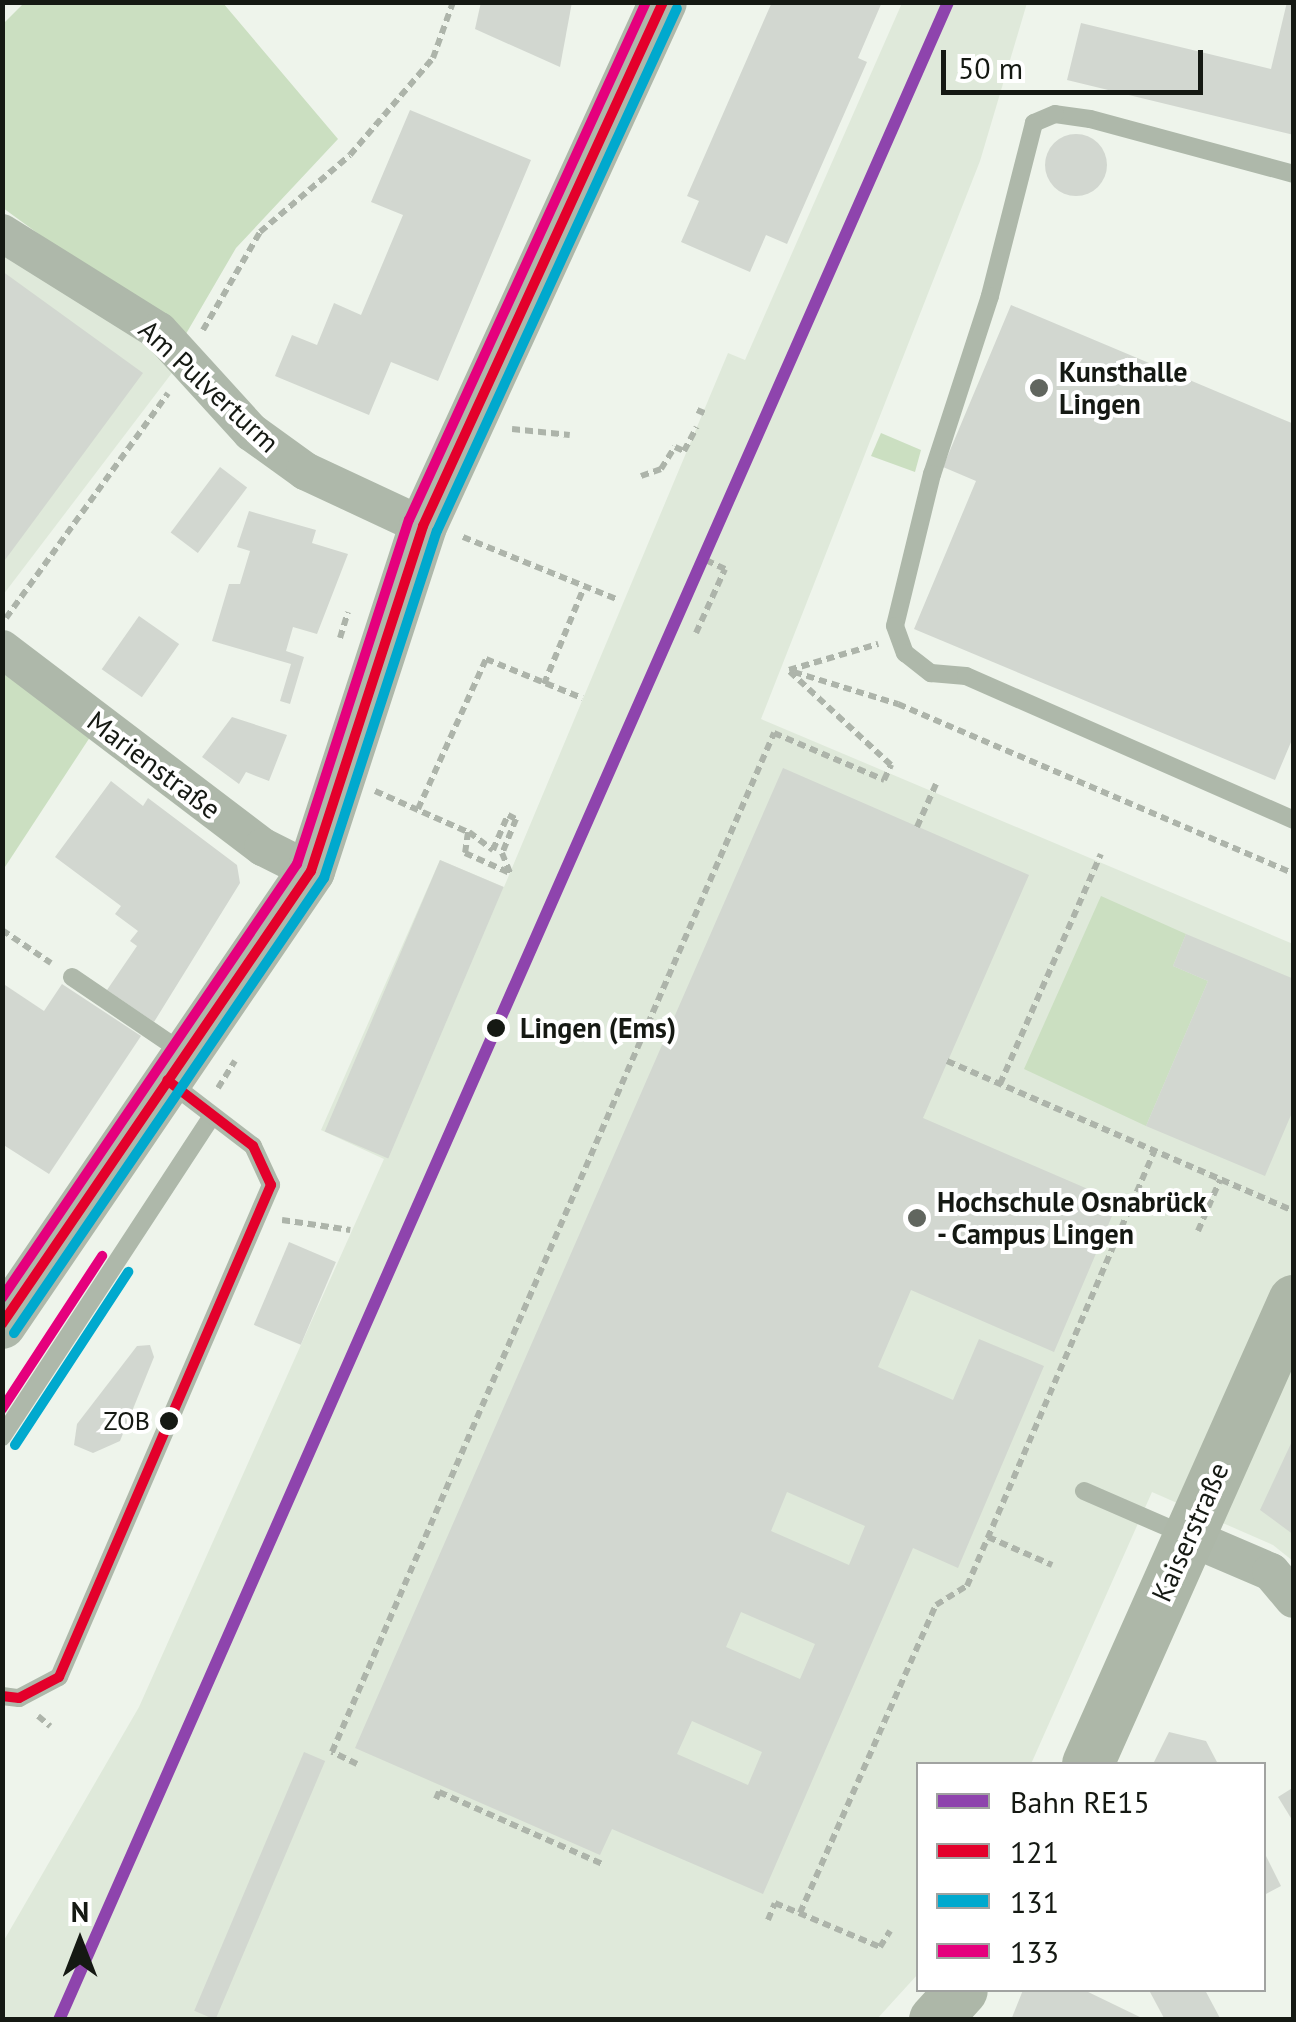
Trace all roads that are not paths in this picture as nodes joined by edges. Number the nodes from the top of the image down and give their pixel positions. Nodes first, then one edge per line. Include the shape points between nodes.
1 (663, 2) edge
2 (1294, 174) edge
3 (2, 233) edge
4 (442, 531) junction
5 (2, 650) edge
6 (1294, 820) edge
7 (311, 871) junction
8 (72, 977) road end
9 (176, 1067) junction
10 (211, 1118) junction
11 (1294, 1301) edge
12 (2, 1325) edge
13 (2, 1437) edge
14 (1084, 1491) dead end
15 (1187, 1536) junction
16 (1294, 1598) edge
17 (2, 1696) edge
18 (1089, 1762) edge
19 (960, 1992) edge
20 (935, 2020) edge

1 - 4 street
2 - 6 lane via 1090,119 1056,114 1034,123 898,600 897,638 930,672 966,676
3 - 4 street, Am Pulverturm via 159,331 252,432 305,471
4 - 7 street
5 - 7 street, Marienstraße via 262,848
7 - 9 street
8 - 9 lane
9 - 10 lane
9 - 12 street
10 - 13 lane
10 - 17 lane via 253,1146 271,1185 59,1677 32,1693
11 - 15 main road, Kaiserstraße
14 - 15 lane
15 - 16 street via 1271,1572
15 - 18 main road, Kaiserstraße
19 - 20 main road

